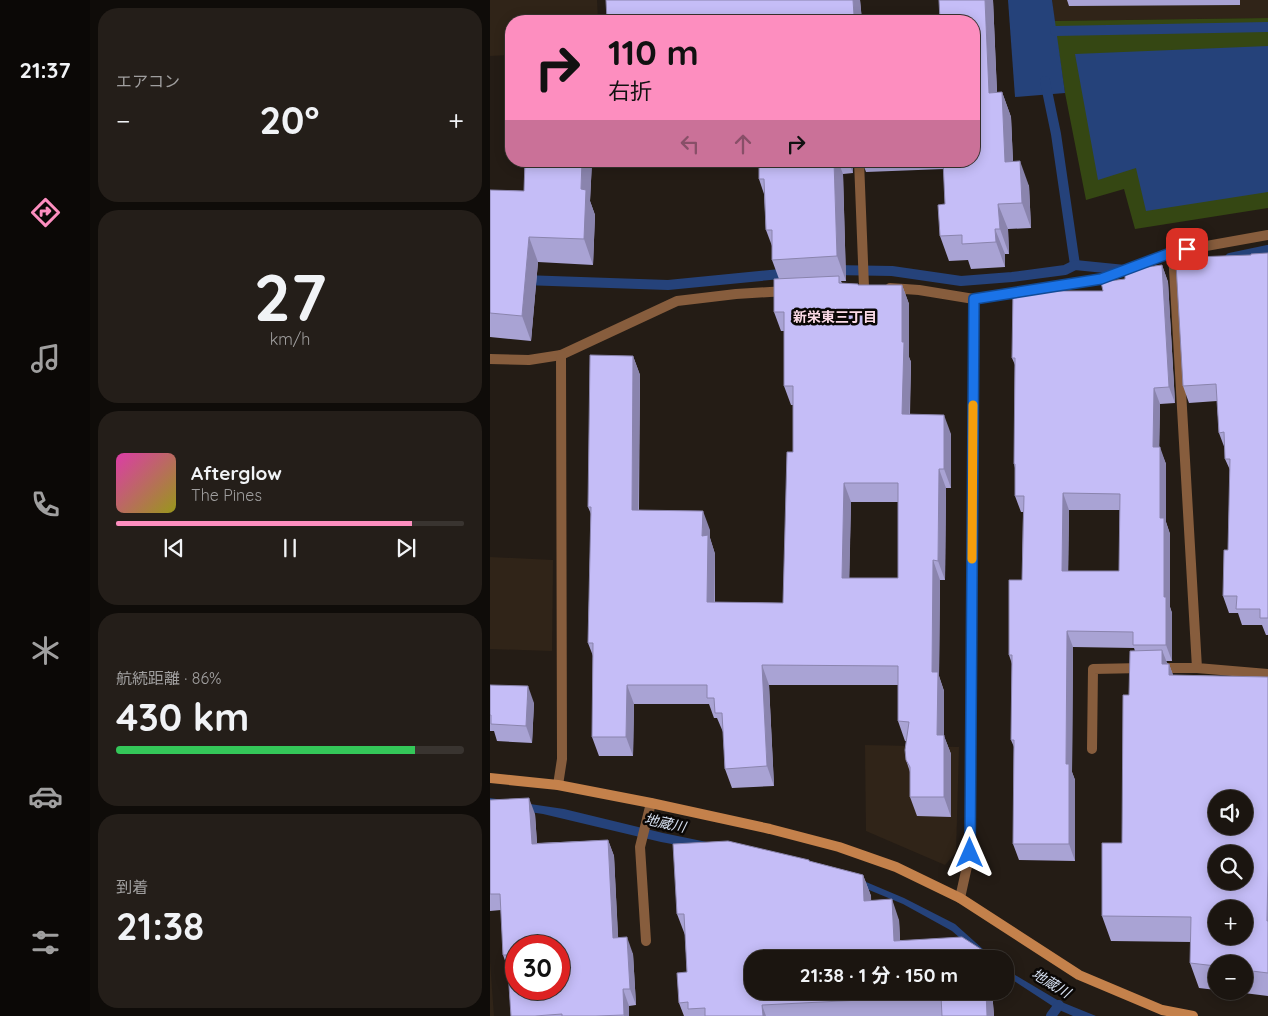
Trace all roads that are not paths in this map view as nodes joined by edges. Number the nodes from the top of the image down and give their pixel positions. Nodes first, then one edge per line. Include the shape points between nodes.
1 (860, 167) edge
2 (1268, 235) edge
3 (1173, 252) junction
4 (795, 291) edge
5 (974, 299) junction
6 (561, 356) junction
7 (490, 359) edge
8 (1197, 668) junction
9 (1268, 674) edge
10 (1092, 749) dead end
11 (490, 778) edge
12 (558, 785) junction
13 (651, 803) junction
14 (960, 898) junction
15 (646, 941) dead end
16 (1193, 1016) edge

1 - 5 street via 863,253 868,287 919,290
2 - 3 street
3 - 5 street via 1101,279
3 - 8 street
4 - 6 street via 677,301
5 - 14 street via 970,853
6 - 7 street via 529,360
6 - 12 street via 562,759
8 - 9 street
8 - 10 street via 1093,669
11 - 12 street
12 - 13 street
13 - 14 street via 839,847 896,867
13 - 15 street via 640,847
14 - 16 street via 1079,975 1162,1010

